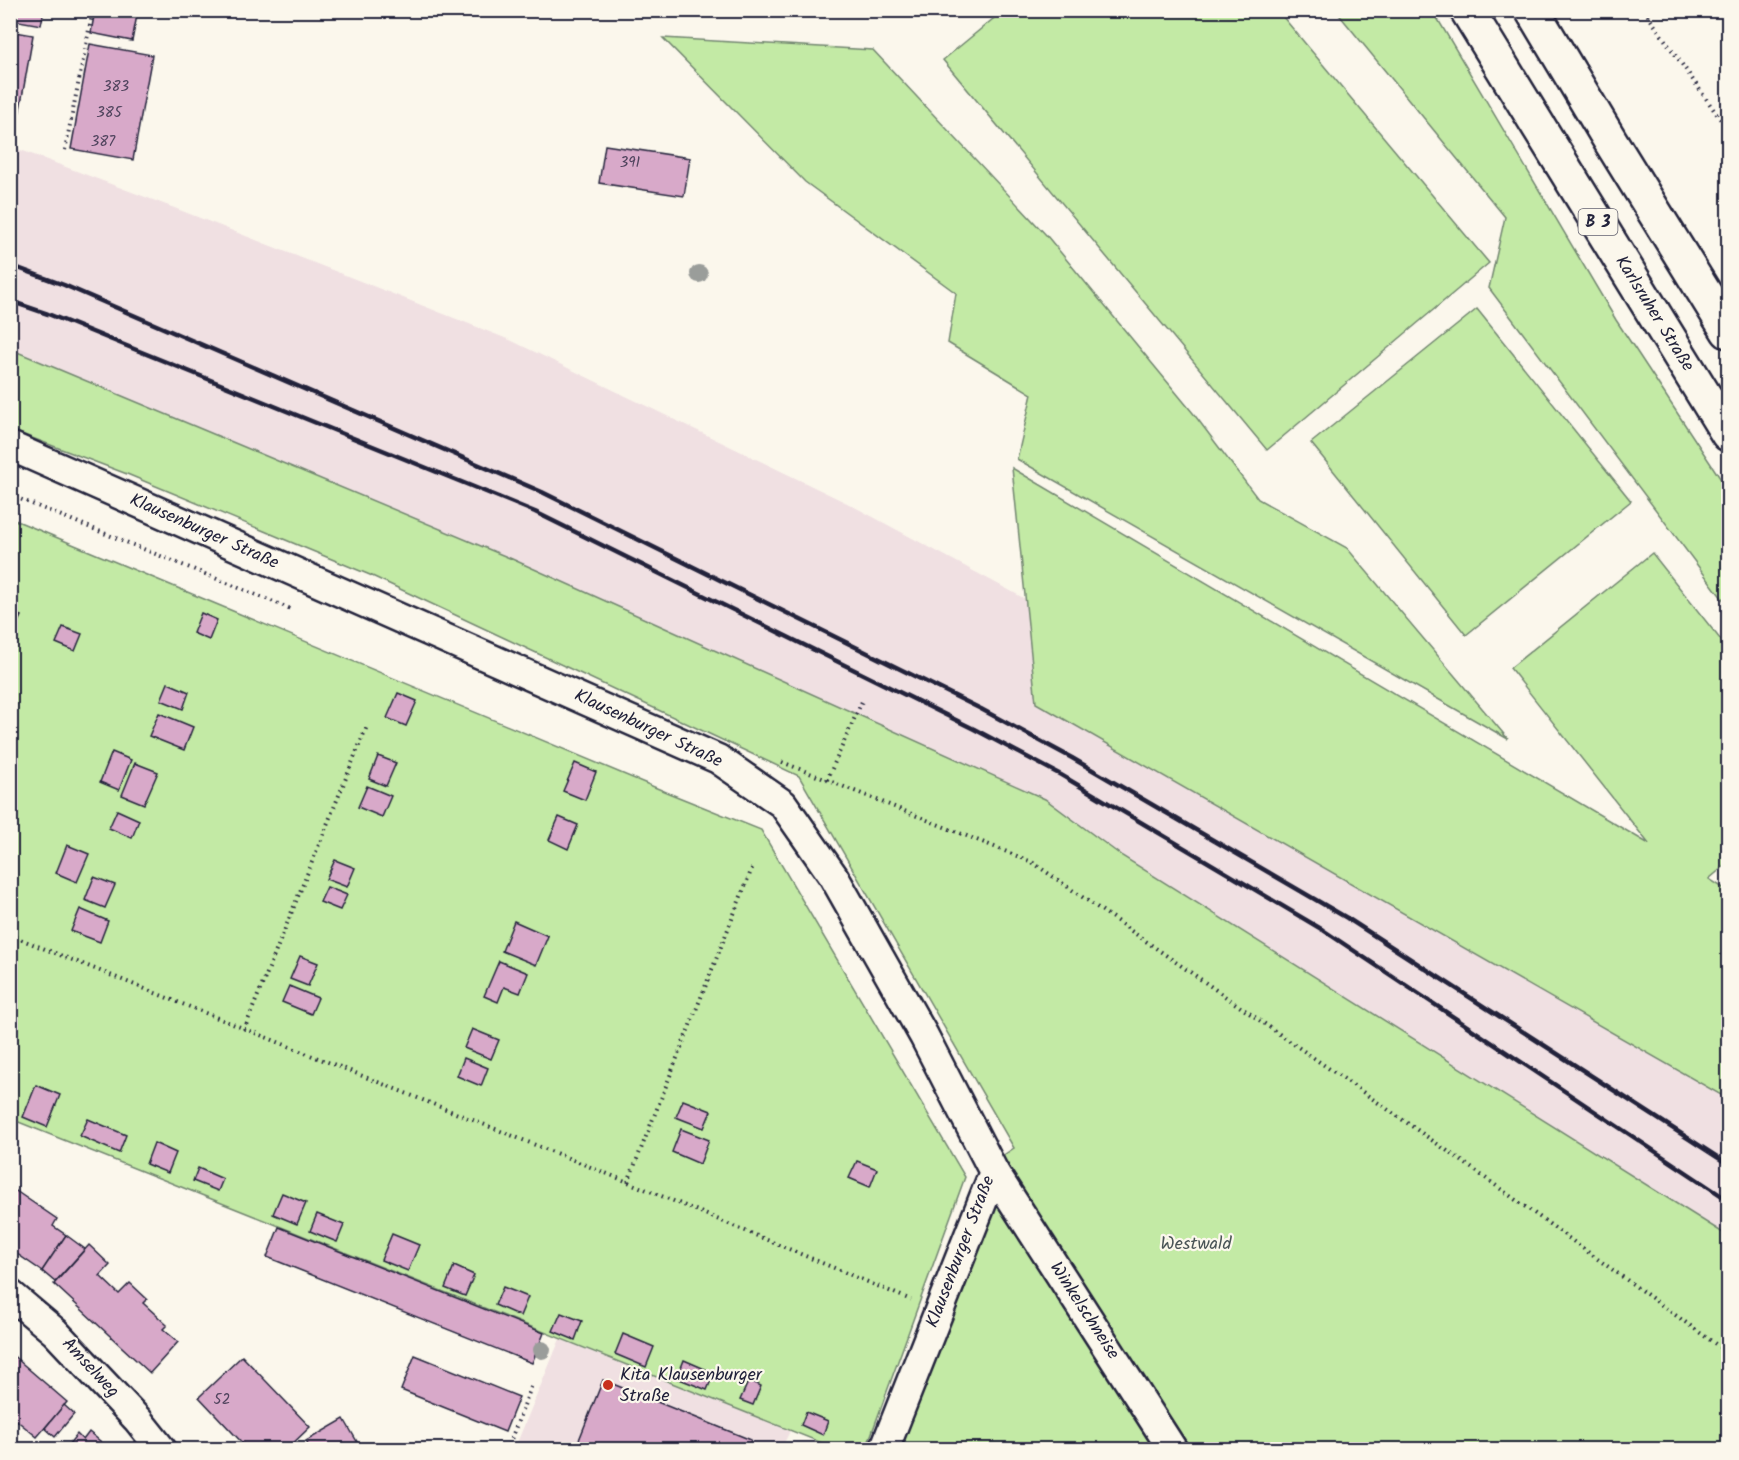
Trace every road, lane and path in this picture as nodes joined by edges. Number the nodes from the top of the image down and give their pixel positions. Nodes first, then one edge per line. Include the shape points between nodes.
1 (93, 10) edge
2 (1467, 10) edge
3 (1532, 10) edge
4 (1644, 10) edge
5 (1728, 130) edge
6 (65, 150) dead end
7 (1728, 331) edge
8 (1728, 434) edge
9 (10, 446) edge
10 (10, 495) edge
11 (294, 610) dead end
12 (863, 699) dead end
13 (367, 726) dead end
14 (827, 780) junction
15 (750, 781) junction
16 (753, 866) dead end
17 (10, 935) edge
18 (244, 1030) junction
19 (994, 1172) junction
20 (628, 1182) junction
21 (10, 1294) edge
22 (939, 1311) junction
23 (1728, 1353) edge
24 (531, 1387) dead end
25 (162, 1449) edge
26 (507, 1449) edge
27 (884, 1449) edge
28 (1173, 1449) edge

1 - 6 path
2 - 8 main road, Karlsruher Straße / B 3
3 - 7 main road
4 - 5 path
9 - 15 street, Klausenburger Straße via 718,759
10 - 11 path
12 - 14 path
13 - 18 path
14 - 15 path via 782,762
14 - 23 path via 1032,862 1459,1159
15 - 19 street, Klausenburger Straße via 783,804 834,877 924,1036
16 - 20 path
17 - 18 path
18 - 20 path
19 - 22 street, Klausenburger Straße
19 - 28 street, Winkelschneise
20 - 22 path
21 - 25 street, Amselweg via 55,1332
22 - 27 street, Klausenburger Straße
24 - 26 path

